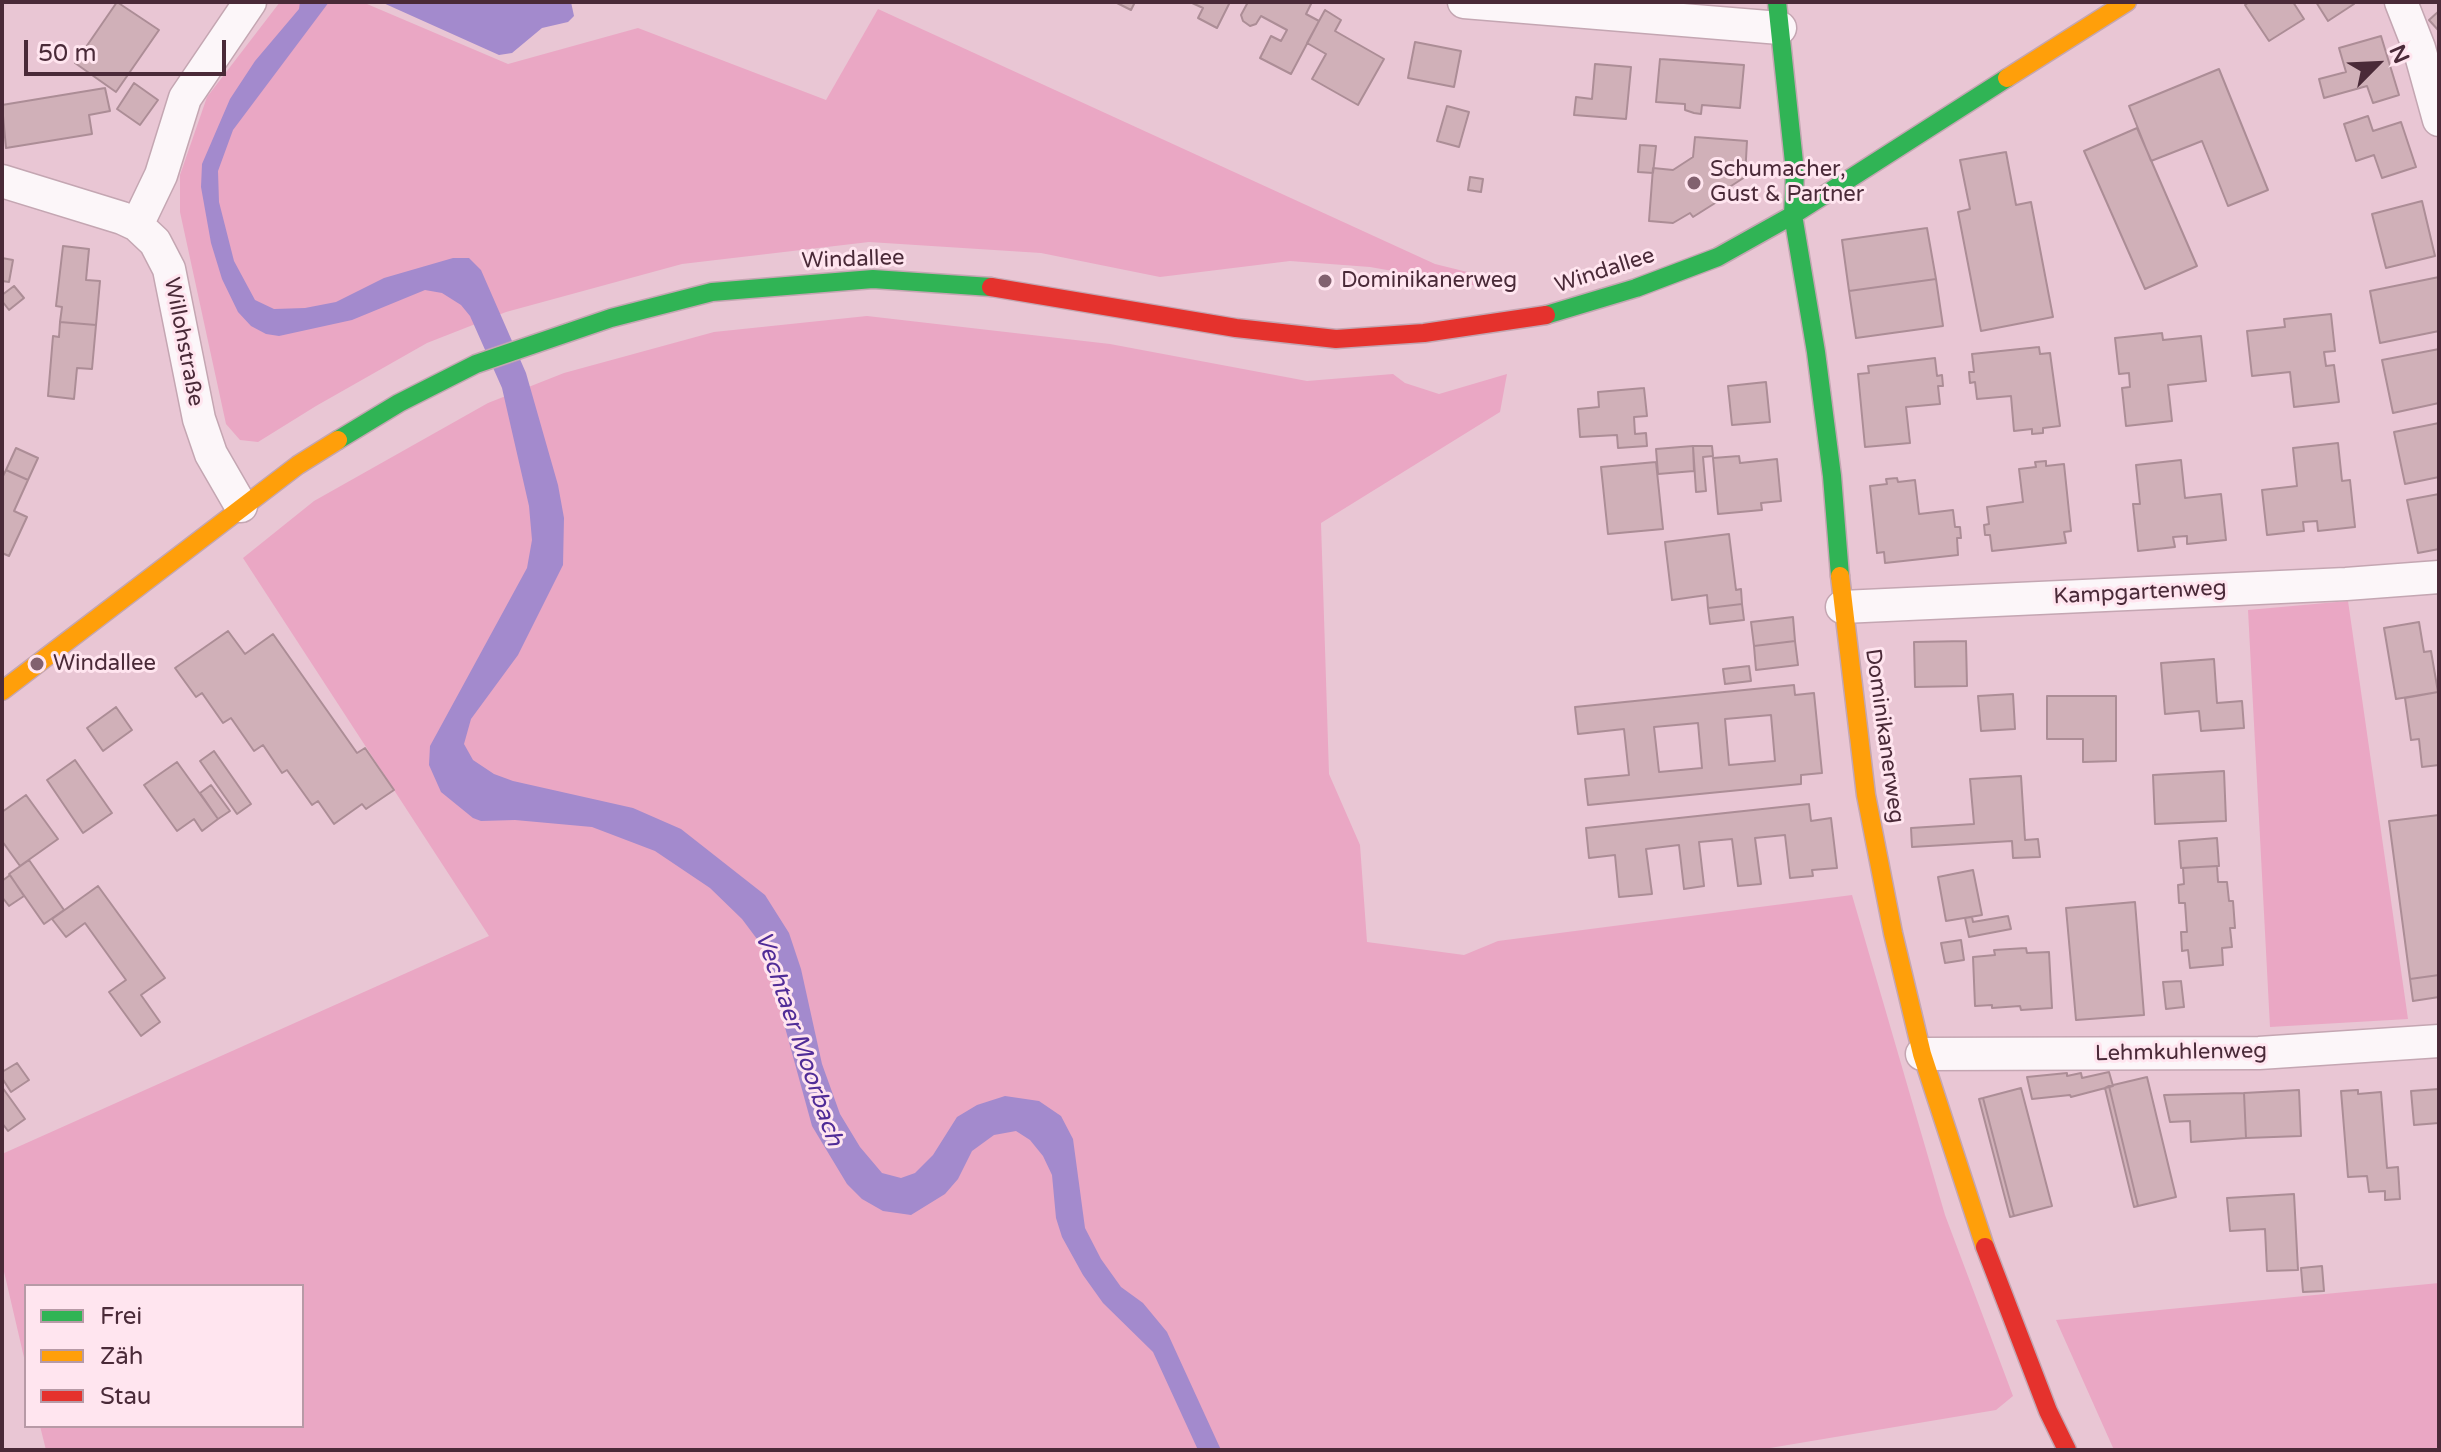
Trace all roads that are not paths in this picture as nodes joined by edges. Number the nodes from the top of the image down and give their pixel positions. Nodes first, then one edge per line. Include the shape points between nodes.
1 (250, 2) edge
2 (1464, 2) edge
3 (2127, 2) edge
4 (2401, 2) edge
5 (1778, 15) edge
6 (2439, 120) edge
7 (2, 181) edge
8 (1793, 215) junction
9 (137, 225) junction
10 (241, 506) junction
11 (2439, 577) edge
12 (1842, 607) junction
13 (2, 691) edge
14 (2439, 1041) edge
15 (1922, 1054) junction
16 (2067, 1450) edge

1 - 9 street via 185,98 161,175
2 - 5 street
3 - 8 main road, Windallee
4 - 6 street
5 - 8 main road, Dominikanerweg via 1795,172
7 - 9 street
8 - 10 main road, Windallee via 1718,257 1636,288 1533,319 1424,333 1336,339 1236,328 999,287 873,279 712,292 611,318 476,364 373,419
8 - 12 main road, Dominikanerweg via 1830,460
9 - 10 street, Willohstraße via 155,242 169,269 199,419 211,454
10 - 13 main road, Windallee
11 - 12 street, Kampgartenweg
12 - 15 main road, Dominikanerweg via 1866,795
14 - 15 street, Lehmkuhlenweg via 2259,1053
15 - 16 main road, Dominikanerweg via 1983,1242

